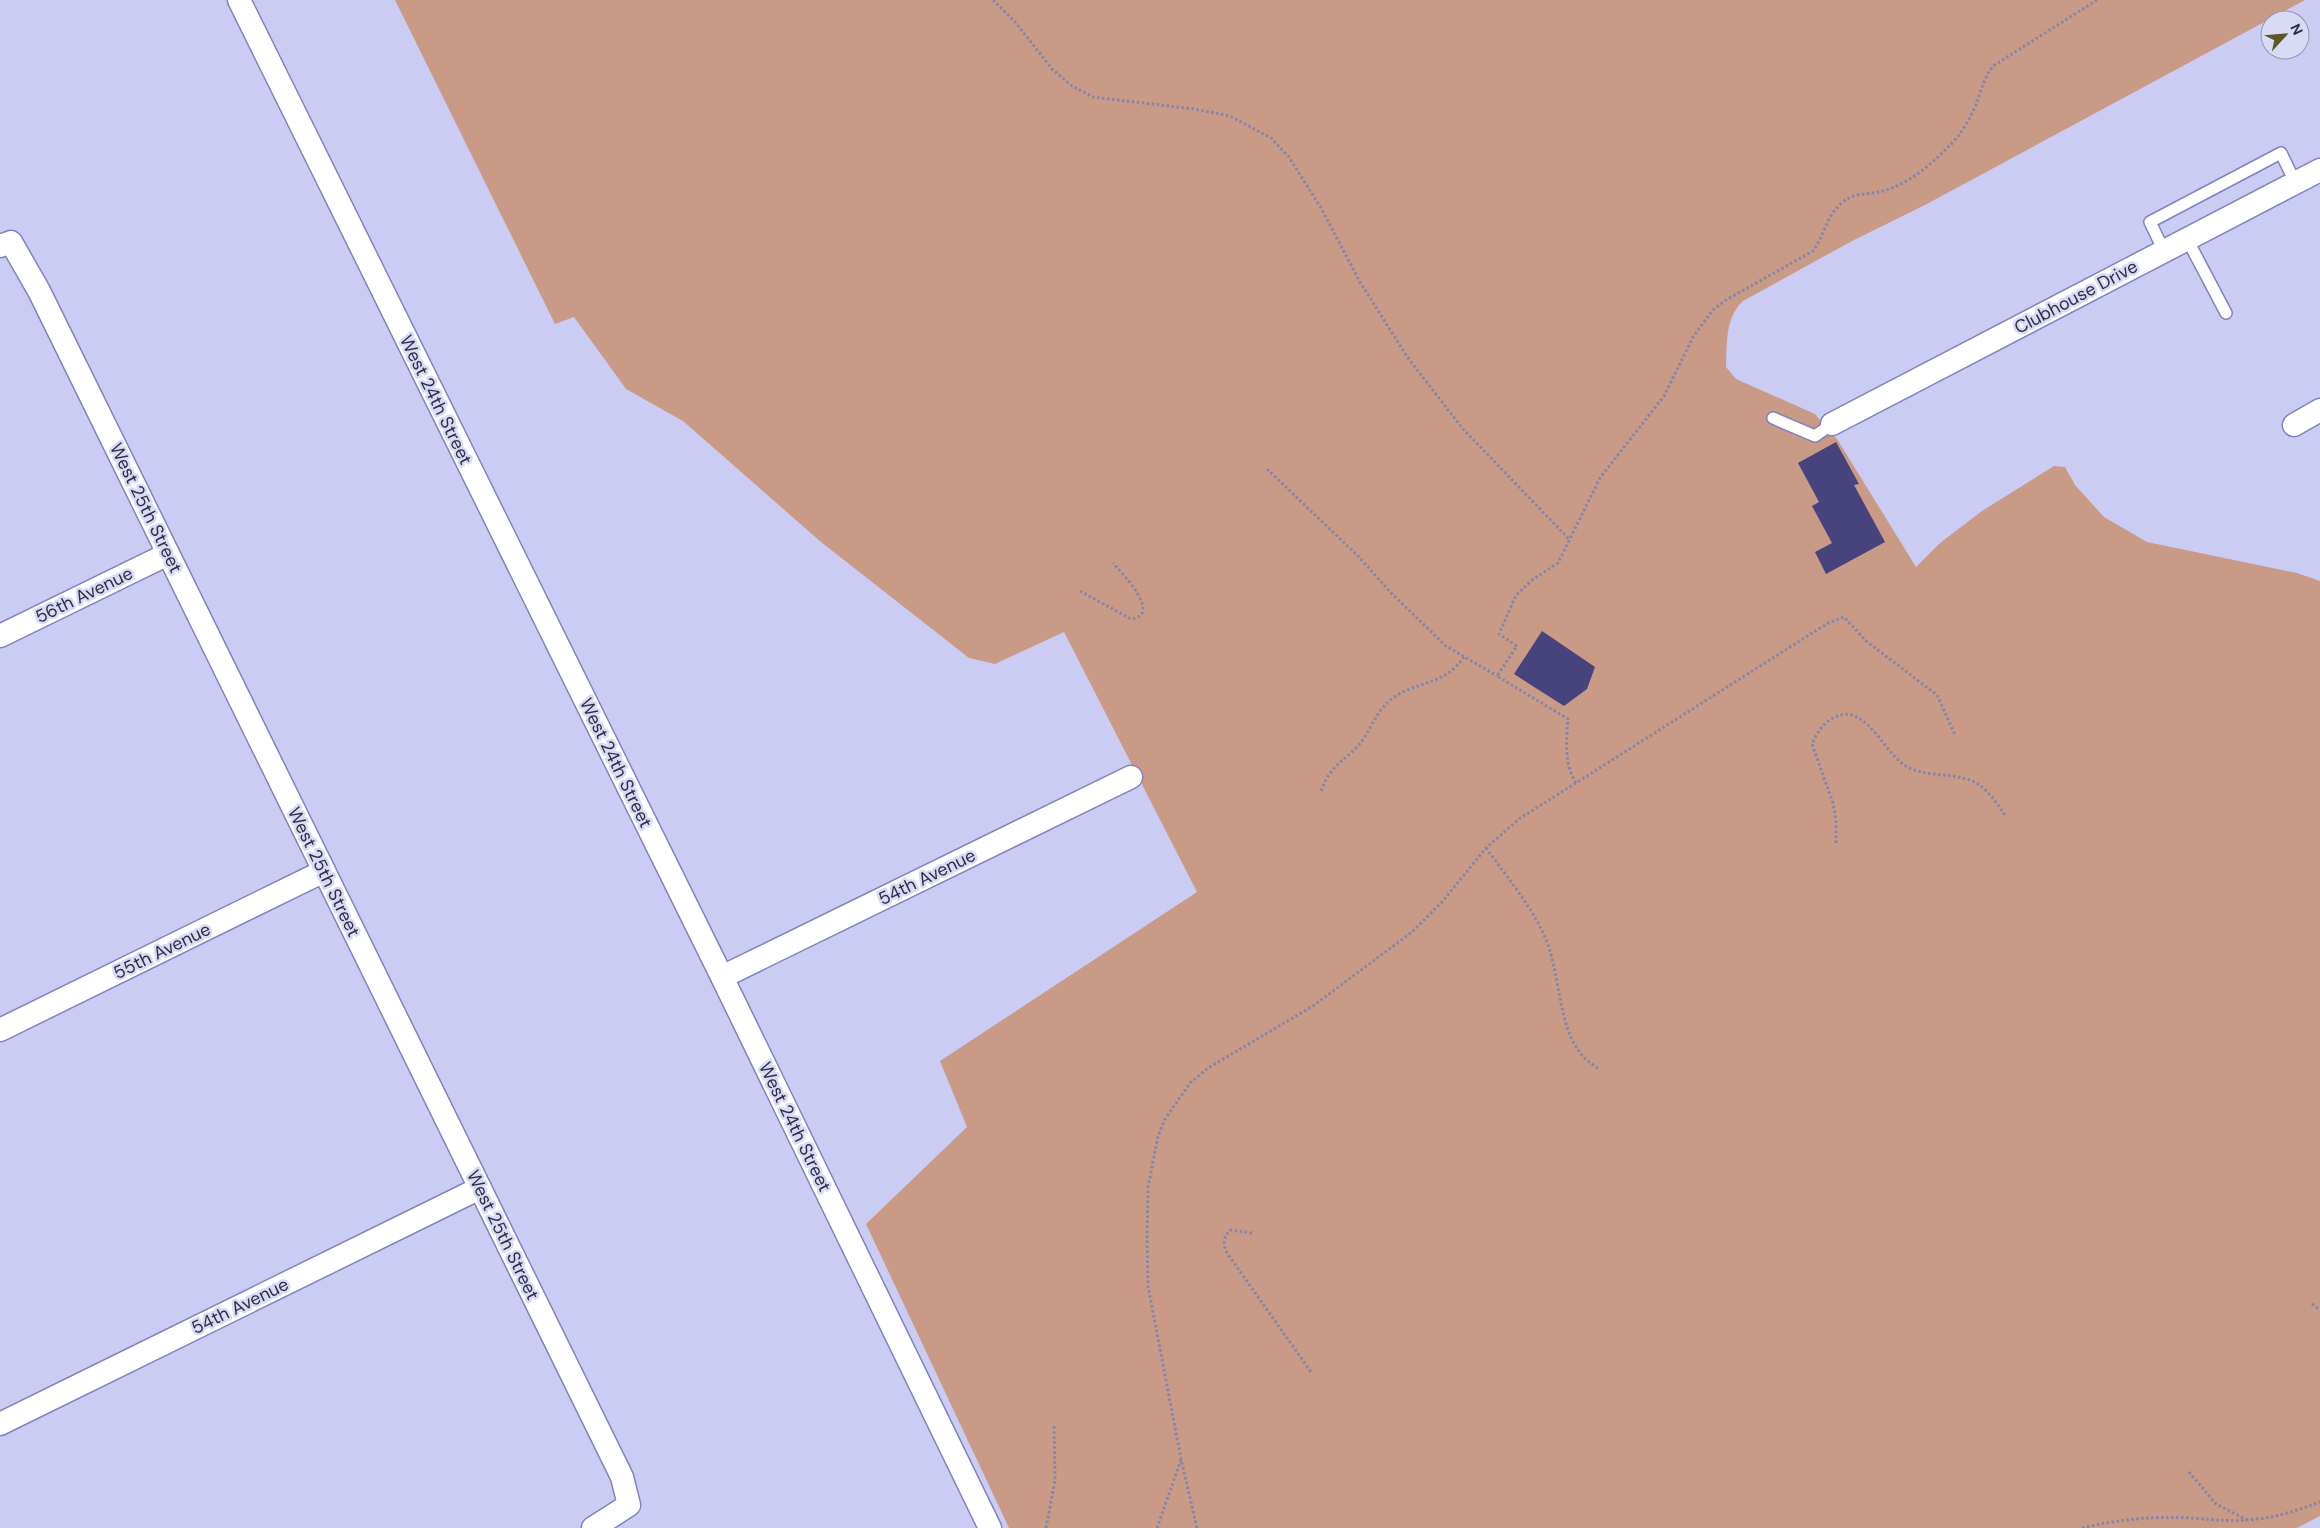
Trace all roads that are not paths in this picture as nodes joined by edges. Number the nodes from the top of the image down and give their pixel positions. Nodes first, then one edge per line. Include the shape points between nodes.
1 (238, 0) edge
2 (2320, 170) edge
3 (2295, 182) junction
4 (2187, 239) junction
5 (5, 244) edge
6 (2164, 251) junction
7 (2226, 313) dead end
8 (2320, 410) edge
9 (1773, 418) dead end
10 (1832, 424) joint
11 (2294, 425) dead end
12 (168, 554) junction
13 (0, 636) edge
14 (1132, 777) dead end
15 (324, 872) junction
16 (722, 977) junction
17 (0, 1030) edge
18 (480, 1188) junction
19 (0, 1424) edge
20 (593, 1528) edge
21 (990, 1528) edge

1 - 16 street, West 24th Street
2 - 3 street, Clubhouse Drive
3 - 4 street, Clubhouse Drive
3 - 6 lane via 2281,153 2150,222
4 - 6 street, Clubhouse Drive
4 - 7 lane
5 - 12 street, West 25th Street via 39,291
6 - 10 street, Clubhouse Drive
8 - 11 street
9 - 10 lane via 1815,436
12 - 13 street, 56th Avenue
12 - 15 street, West 25th Street
14 - 16 street, 54th Avenue
15 - 17 street, 55th Avenue
15 - 18 street, West 25th Street
16 - 21 street, West 24th Street
18 - 19 street, 54th Avenue
18 - 20 street, West 25th Street via 622,1477 629,1505

